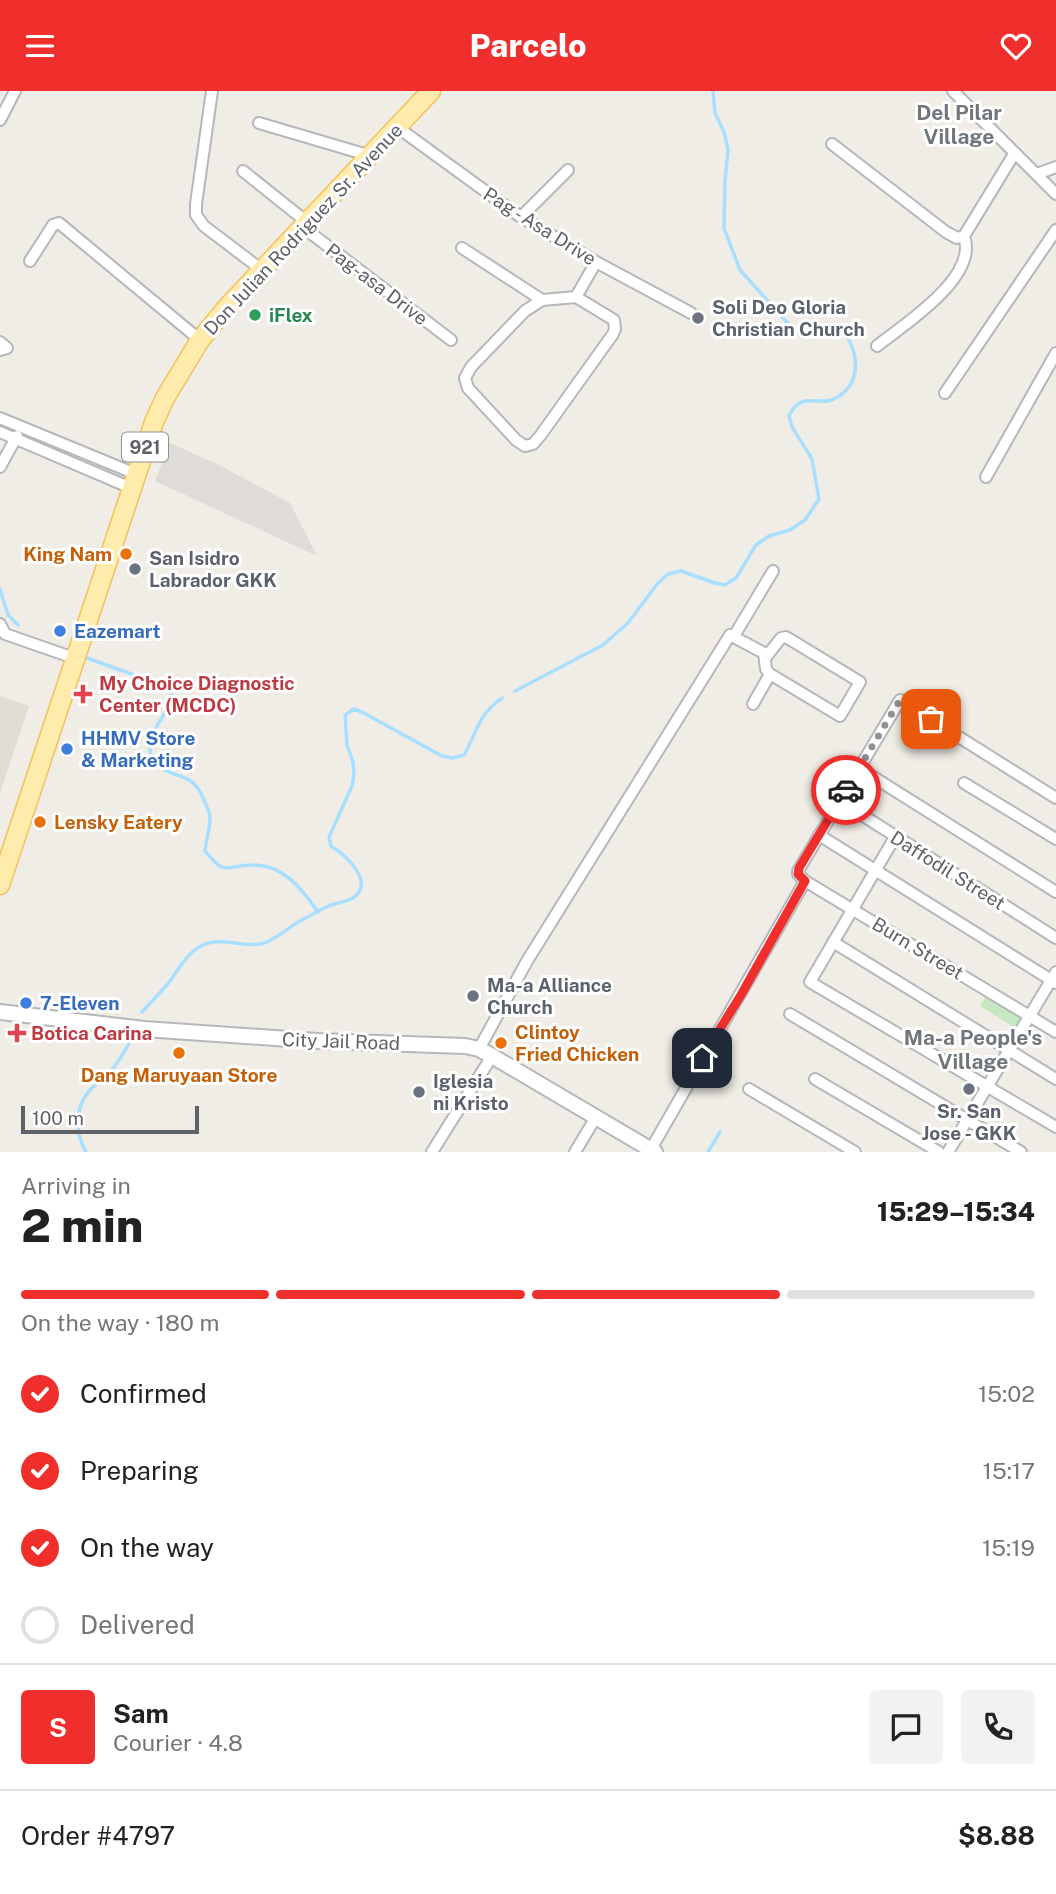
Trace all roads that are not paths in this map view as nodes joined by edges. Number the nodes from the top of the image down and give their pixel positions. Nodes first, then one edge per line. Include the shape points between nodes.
1 (15, 91) edge
2 (212, 91) edge
3 (431, 91) edge
4 (953, 91) edge
5 (1, 115) edge
6 (259, 123) dead end
7 (397, 127) junction
8 (832, 144) dead end
9 (1014, 153) junction
10 (371, 156) junction
11 (1056, 167) edge
12 (568, 170) dead end
13 (243, 171) dead end
14 (1037, 174) junction
15 (1056, 194) edge
16 (521, 217) junction
17 (306, 226) junction
18 (1056, 230) edge
19 (964, 236) junction
20 (462, 248) dead end
21 (30, 261) dead end
22 (596, 261) junction
23 (262, 270) junction
24 (576, 297) junction
25 (542, 300) junction
26 (691, 313) dead end
27 (200, 340) junction
28 (451, 340) dead end
29 (0, 342) edge
30 (877, 346) dead end
31 (0, 350) edge
32 (1056, 353) edge
33 (944, 393) dead end
34 (0, 418) edge
35 (21, 428) junction
36 (0, 432) edge
37 (15, 440) junction
38 (82, 452) junction
39 (103, 460) junction
40 (77, 465) junction
41 (0, 467) edge
42 (97, 474) junction
43 (986, 477) dead end
44 (134, 481) junction
45 (773, 571) dead end
46 (0, 624) edge
47 (734, 636) junction
48 (766, 657) junction
49 (74, 658) junction
50 (770, 674) junction
51 (752, 704) dead end
52 (859, 768) junction
53 (964, 783) dead end
54 (1056, 798) edge
55 (840, 801) junction
56 (819, 835) junction
57 (895, 837) junction
58 (1056, 839) edge
59 (875, 871) junction
60 (805, 881) junction
61 (0, 885) edge
62 (1056, 892) edge
63 (853, 909) junction
64 (1056, 938) edge
65 (833, 942) junction
66 (1054, 979) edge
67 (0, 1012) edge
68 (790, 1014) dead end
69 (1030, 1016) junction
70 (1056, 1032) edge
71 (479, 1049) junction
72 (1009, 1051) junction
73 (492, 1056) junction
74 (814, 1079) dead end
75 (1056, 1079) edge
76 (987, 1087) junction
77 (749, 1089) dead end
78 (596, 1118) junction
79 (967, 1121) junction
80 (1056, 1127) edge
81 (653, 1151) edge
82 (432, 1152) edge
83 (575, 1152) edge
84 (855, 1152) edge
85 (939, 1152) edge
86 (948, 1152) edge
87 (1021, 1152) edge

1 - 5 street
2 - 23 street via 196,215
3 - 7 main road, Don Julian Rodriguez Sr. Avenue / 921
4 - 9 street
6 - 10 street
7 - 10 main road, Don Julian Rodriguez Sr. Avenue / 921
7 - 16 street, Pag - Asa Drive
8 - 19 street via 946,232
9 - 14 street
9 - 19 street
10 - 17 main road, Don Julian Rodriguez Sr. Avenue / 921
11 - 14 street
12 - 16 street
13 - 17 street, Pag-asa Drive
14 - 15 street
16 - 22 street, Pag - Asa Drive
17 - 23 main road, Don Julian Rodriguez Sr. Avenue / 921
17 - 28 street, Pag-asa Drive
18 - 33 street
19 - 30 street via 967,256 952,283
20 - 25 street
21 - 27 street via 53,225 59,223
22 - 24 street
22 - 26 street, Pag - Asa Drive
23 - 27 main road, Don Julian Rodriguez Sr. Avenue / 921
24 - 25 street
24 - 25 street via 610,316 615,329 533,444 525,446 468,388 465,378 525,311
27 - 44 main road, Don Julian Rodriguez Sr. Avenue / 921 via 165,398
29 - 31 street via 7,348
32 - 43 street
34 - 35 street
35 - 37 street
35 - 38 street
36 - 37 street
37 - 40 street
37 - 41 street
38 - 39 street
38 - 40 street
39 - 42 street
39 - 44 street
40 - 42 street
42 - 44 street
44 - 49 main road, Don Julian Rodriguez Sr. Avenue / 921
45 - 47 street
46 - 49 street via 5,634
47 - 48 street
47 - 71 street via 730,635 534,950
48 - 50 street
48 - 50 street via 786,637 860,682 840,716
49 - 61 main road, Don Julian Rodriguez Sr. Avenue / 921
50 - 51 street
52 - 54 street via 900,700
52 - 55 street
52 - 62 street
53 - 58 street
55 - 56 street
55 - 57 street, Daffodil Street
56 - 59 street
56 - 60 street via 798,871
57 - 59 street
57 - 64 street, Daffodil Street
59 - 63 street
59 - 66 street
60 - 63 street, Burn Street
60 - 81 street
63 - 65 street
63 - 69 street, Burn Street
65 - 72 street
65 - 76 street via 810,982
66 - 69 street
67 - 71 street, City Jail Road via 157,1030
68 - 79 street
69 - 70 street, Burn Street
69 - 72 street
71 - 73 street, City Jail Road
72 - 75 street
72 - 76 street
73 - 78 street, City Jail Road
73 - 82 street
74 - 85 street
76 - 79 street
76 - 80 street
77 - 84 street
78 - 81 street, City Jail Road
78 - 83 street
79 - 86 street
79 - 87 street

